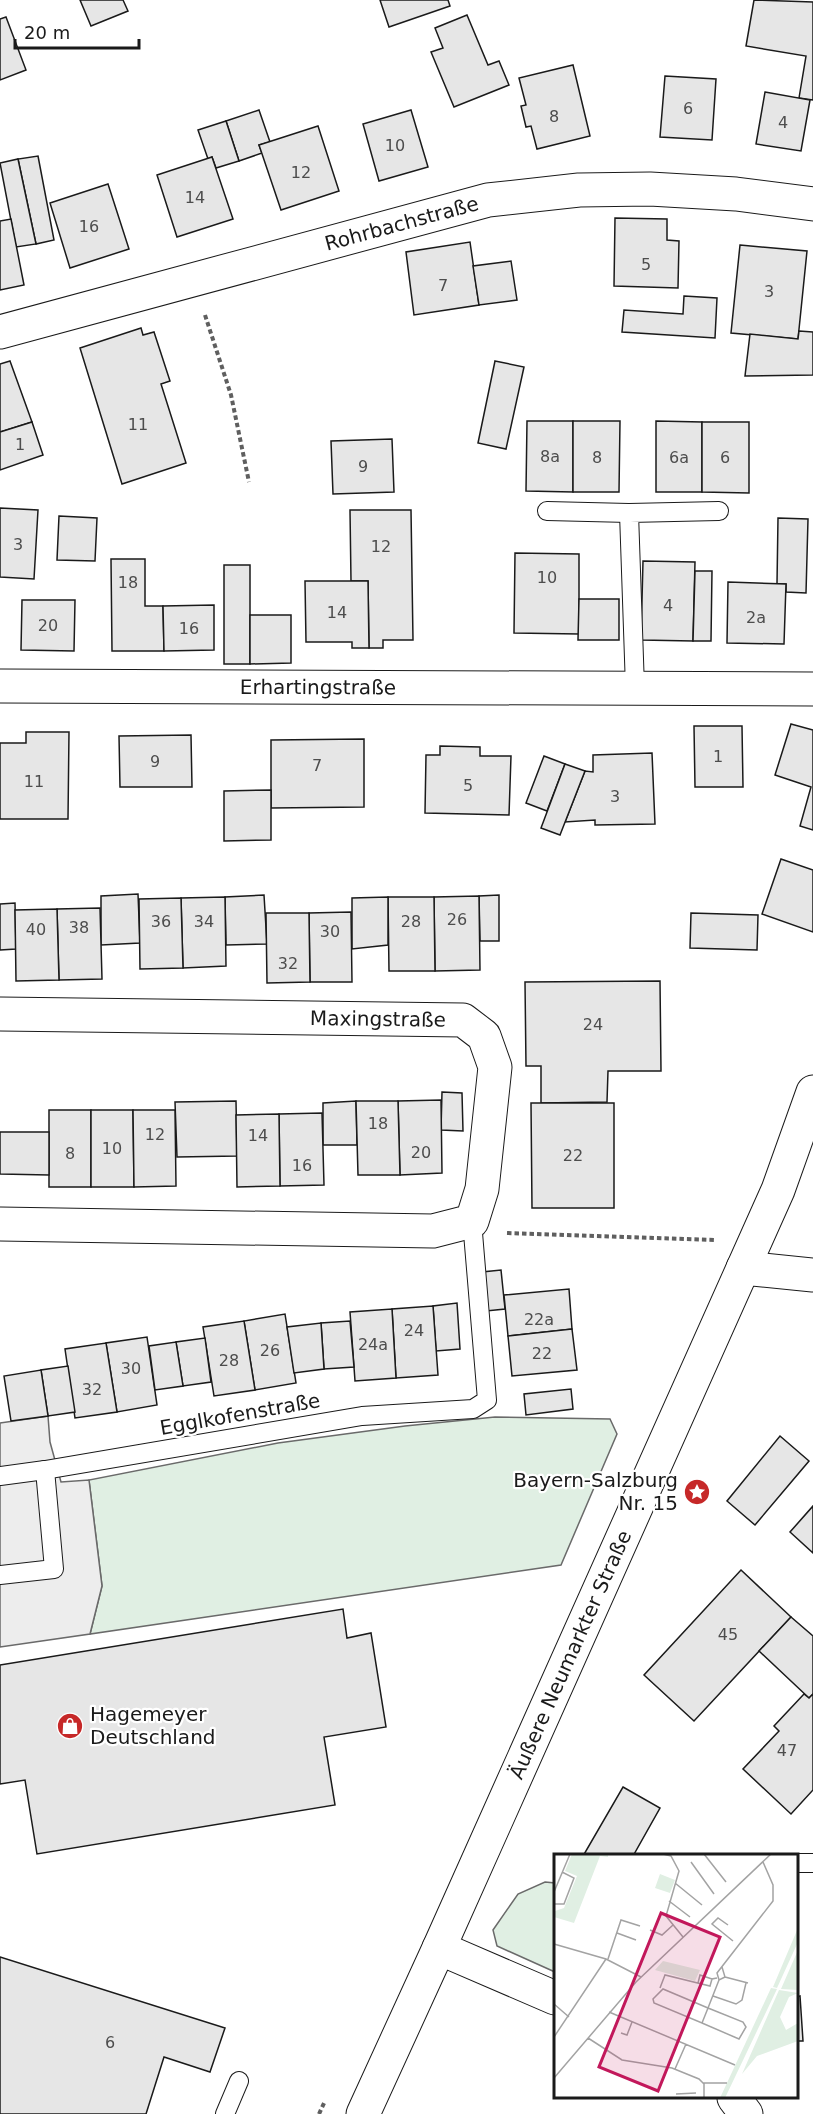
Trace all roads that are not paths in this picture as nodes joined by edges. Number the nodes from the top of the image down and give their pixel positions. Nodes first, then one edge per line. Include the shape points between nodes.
1 (813, 204) edge
2 (0, 332) edge
3 (547, 511) dead end
4 (719, 511) dead end
5 (629, 513) junction
6 (0, 686) edge
7 (635, 688) junction
8 (813, 689) edge
9 (0, 1014) edge
10 (813, 1092) edge
11 (472, 1221) junction
12 (0, 1224) edge
13 (743, 1268) junction
14 (813, 1275) edge
15 (45, 1470) junction
16 (0, 1476) edge
17 (0, 1575) edge
18 (439, 1948) junction
19 (554, 1998) edge
20 (239, 2081) dead end
21 (735, 2099) edge
22 (225, 2114) edge
23 (363, 2114) edge
24 (746, 2114) edge

1 - 2 street, Rohrbachstraße via 650,189 579,190 488,200
3 - 5 lane
4 - 5 lane
5 - 7 lane
6 - 7 street, Erhartingstraße
7 - 8 street, Erhartingstraße
9 - 11 street, Maxingstraße via 463,1020 484,1036 495,1067 482,1189
10 - 13 street, Äußere Neumarkter Straße via 778,1190
11 - 12 street via 433,1231
11 - 15 lane, Egglkofenstraße via 487,1400 473,1409 362,1416
13 - 14 street
13 - 18 street, Äußere Neumarkter Straße
15 - 16 lane, Egglkofenstraße
15 - 17 lane via 54,1569
18 - 19 street
18 - 23 street, Äußere Neumarkter Straße
20 - 22 lane
21 - 24 street

